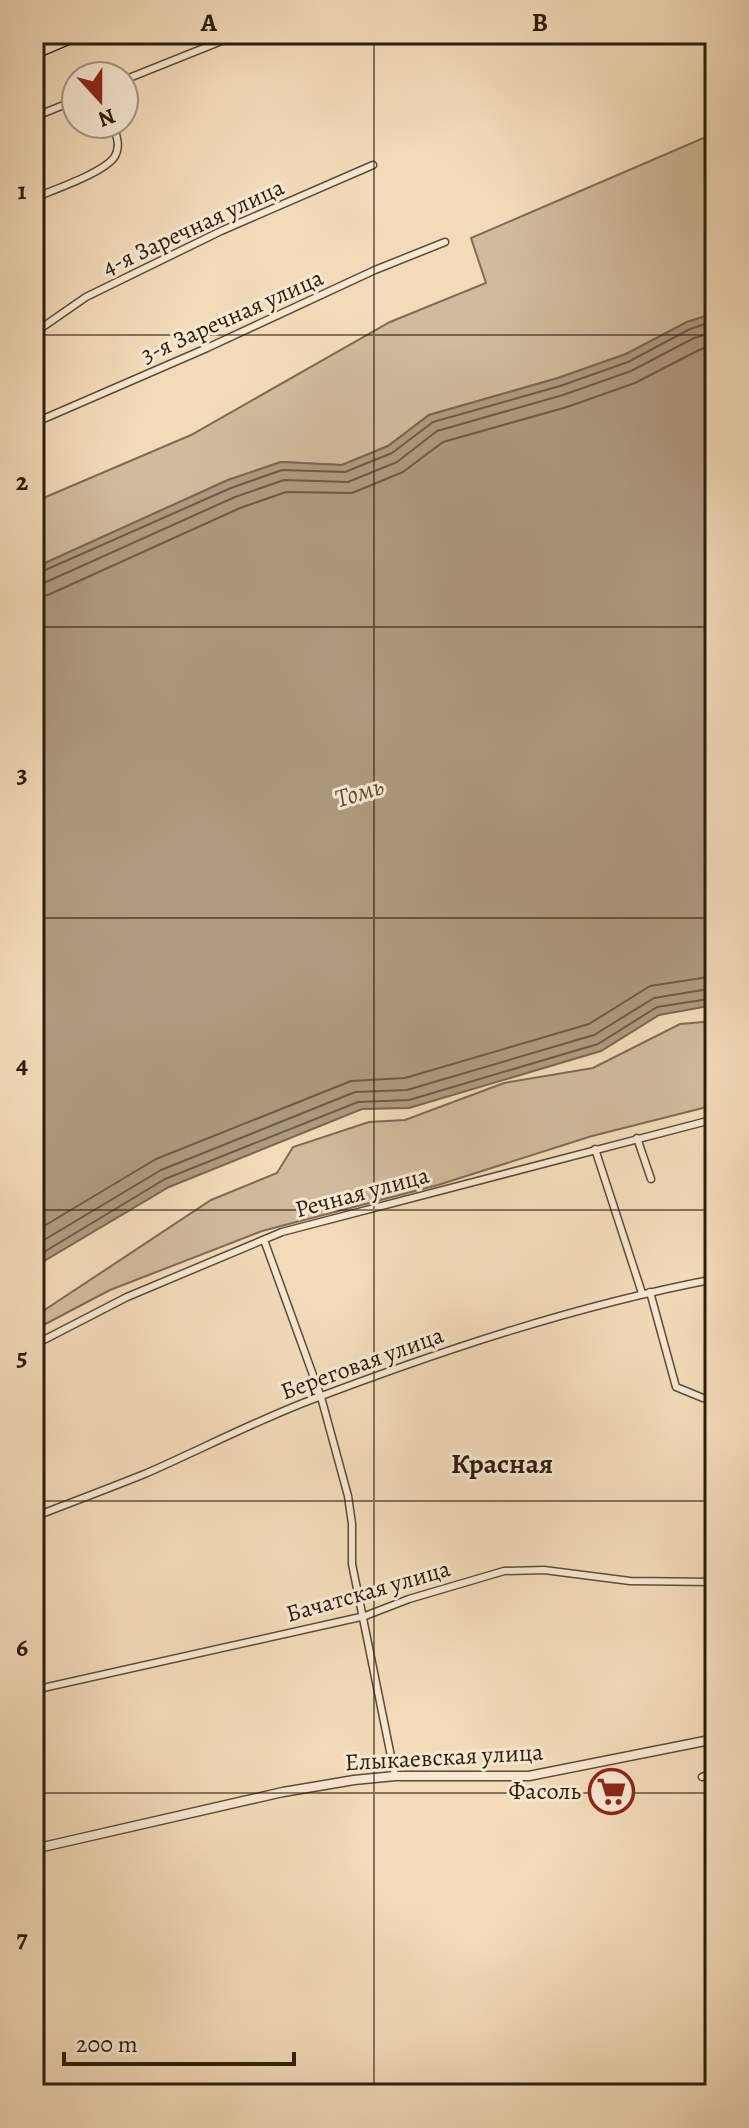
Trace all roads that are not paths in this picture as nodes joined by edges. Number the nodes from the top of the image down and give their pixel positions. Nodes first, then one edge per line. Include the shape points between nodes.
1 (51, 34) edge
2 (65, 34) edge
3 (81, 34) edge
4 (239, 34) edge
5 (37, 44) edge
6 (140, 74) edge
7 (60, 106) edge
8 (34, 117) edge
9 (118, 140) edge
10 (373, 165) dead end
11 (34, 198) edge
12 (445, 242) dead end
13 (34, 333) edge
14 (34, 423) edge
15 (715, 1119) edge
16 (637, 1138) junction
17 (595, 1149) junction
18 (651, 1179) dead end
19 (264, 1240) junction
20 (715, 1279) edge
21 (646, 1292) junction
22 (34, 1345) edge
23 (321, 1397) junction
24 (715, 1399) edge
25 (34, 1517) edge
26 (715, 1582) edge
27 (365, 1616) junction
28 (34, 1690) edge
29 (715, 1739) edge
30 (715, 1772) edge
31 (395, 1776) junction
32 (702, 1777) dead end
33 (34, 1849) edge

1 - 5 main road
2 - 5 main road
3 - 5 main road
4 - 6 street
7 - 8 street
9 - 11 street via 114,158 101,168
10 - 13 street, 4-я Заречная улица via 86,297
12 - 14 street, 3-я Заречная улица
15 - 16 street, Речная улица
16 - 17 street, Речная улица
16 - 18 street
17 - 19 street, Речная улица
17 - 21 street
19 - 22 street, Речная улица via 127,1297
19 - 23 street
20 - 21 street, Береговая улица
21 - 23 street, Береговая улица via 409,1363
21 - 24 street via 676,1387
23 - 25 street, Береговая улица
23 - 27 street via 348,1496 352,1564
26 - 27 street, Бачатская улица via 504,1571
27 - 28 street, Бачатская улица
27 - 31 street
29 - 31 street, Елыкаевская улица via 529,1776
30 - 32 street
31 - 33 street, Елыкаевская улица via 283,1792

